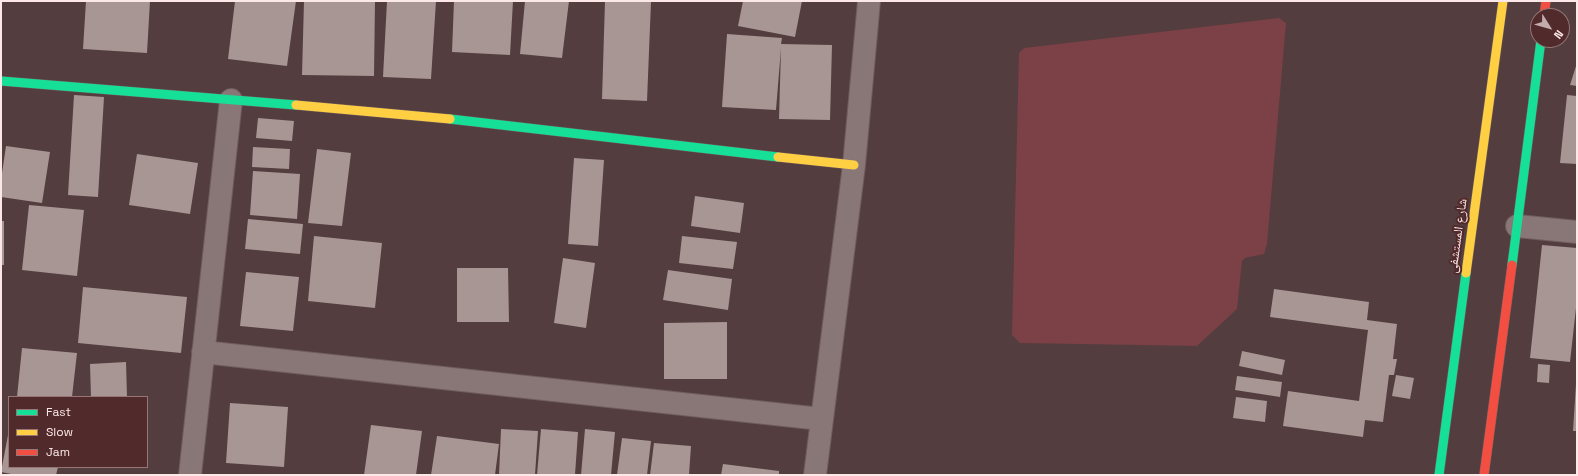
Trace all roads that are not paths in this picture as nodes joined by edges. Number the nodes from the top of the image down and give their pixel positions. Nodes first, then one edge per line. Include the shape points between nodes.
1 (869, 1) edge
2 (1503, 1) edge
3 (1540, 48) edge
4 (1, 81) edge
5 (231, 100) junction
6 (854, 165) junction
7 (1517, 226) junction
8 (1577, 232) edge
9 (204, 352) junction
10 (821, 419) junction
11 (190, 475) edge
12 (815, 475) edge
13 (1439, 475) edge
14 (1484, 475) edge

1 - 6 street
2 - 13 street, شارع المستشفى
3 - 7 street
4 - 5 street
5 - 6 street via 437,117
5 - 9 street
6 - 10 street
7 - 8 street
7 - 14 street
9 - 10 street
9 - 11 street
10 - 12 street

